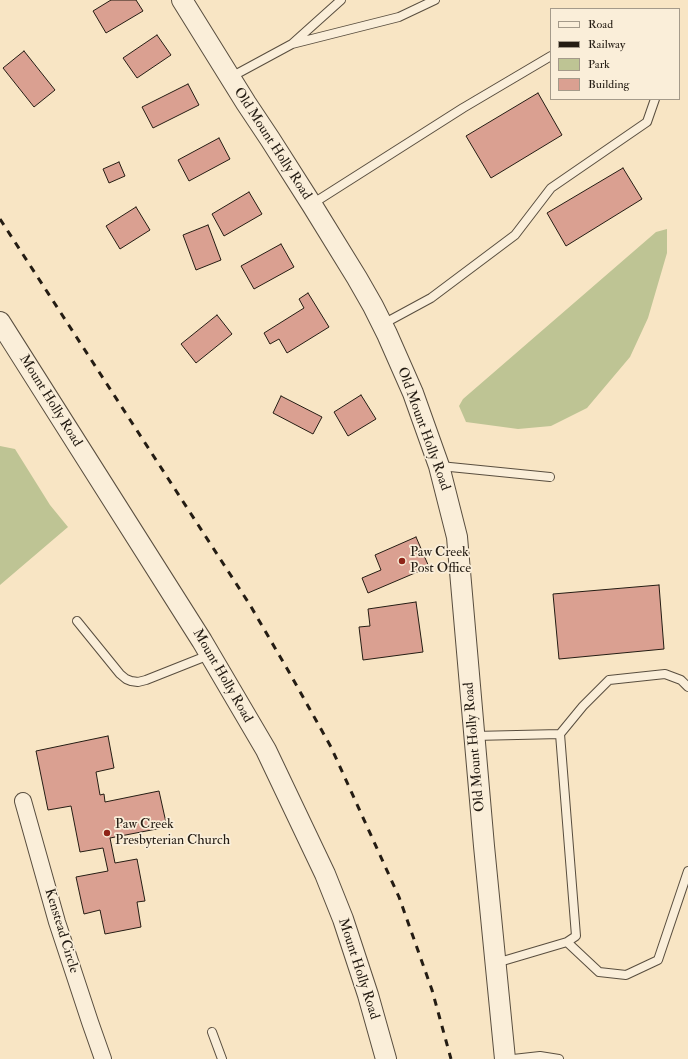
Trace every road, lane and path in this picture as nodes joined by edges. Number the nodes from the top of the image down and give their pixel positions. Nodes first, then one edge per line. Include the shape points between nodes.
1 (182, 0) edge
2 (342, 0) edge
3 (435, 0) edge
4 (292, 44) junction
5 (550, 57) edge
6 (230, 77) junction
7 (655, 100) edge
8 (312, 205) junction
9 (0, 322) edge
10 (382, 324) junction
11 (439, 466) junction
12 (550, 477) dead end
13 (77, 621) dead end
14 (210, 655) junction
15 (688, 687) edge
16 (560, 734) junction
17 (474, 736) junction
18 (23, 801) dead end
19 (688, 871) edge
20 (567, 942) junction
21 (495, 964) junction
22 (212, 1032) dead end
23 (103, 1059) edge
24 (222, 1059) edge
25 (386, 1059) edge
26 (505, 1059) edge
27 (513, 1059) edge
28 (559, 1059) edge

1 - 6 street, Old Mount Holly Road
2 - 4 lane
3 - 4 lane via 400,17
4 - 6 lane
5 - 8 lane via 463,108
6 - 8 street, Old Mount Holly Road
7 - 10 lane via 648,122 551,188 515,235 431,298
8 - 10 street, Old Mount Holly Road
9 - 14 street, Mount Holly Road
10 - 11 street, Old Mount Holly Road via 413,393
11 - 12 lane
11 - 17 street, Old Mount Holly Road via 457,537
13 - 14 lane via 120,674 131,681 146,680
14 - 25 street, Mount Holly Road via 266,750 325,874 343,919
15 - 16 lane via 681,680 665,674 609,680
16 - 17 lane
16 - 20 lane via 576,936
17 - 21 street, Old Mount Holly Road
18 - 23 street, Kenstead Circle via 58,922
19 - 20 lane via 658,960 626,975 599,972
20 - 21 lane
21 - 26 street, Old Mount Holly Road
22 - 24 lane
27 - 28 lane via 540,1056

